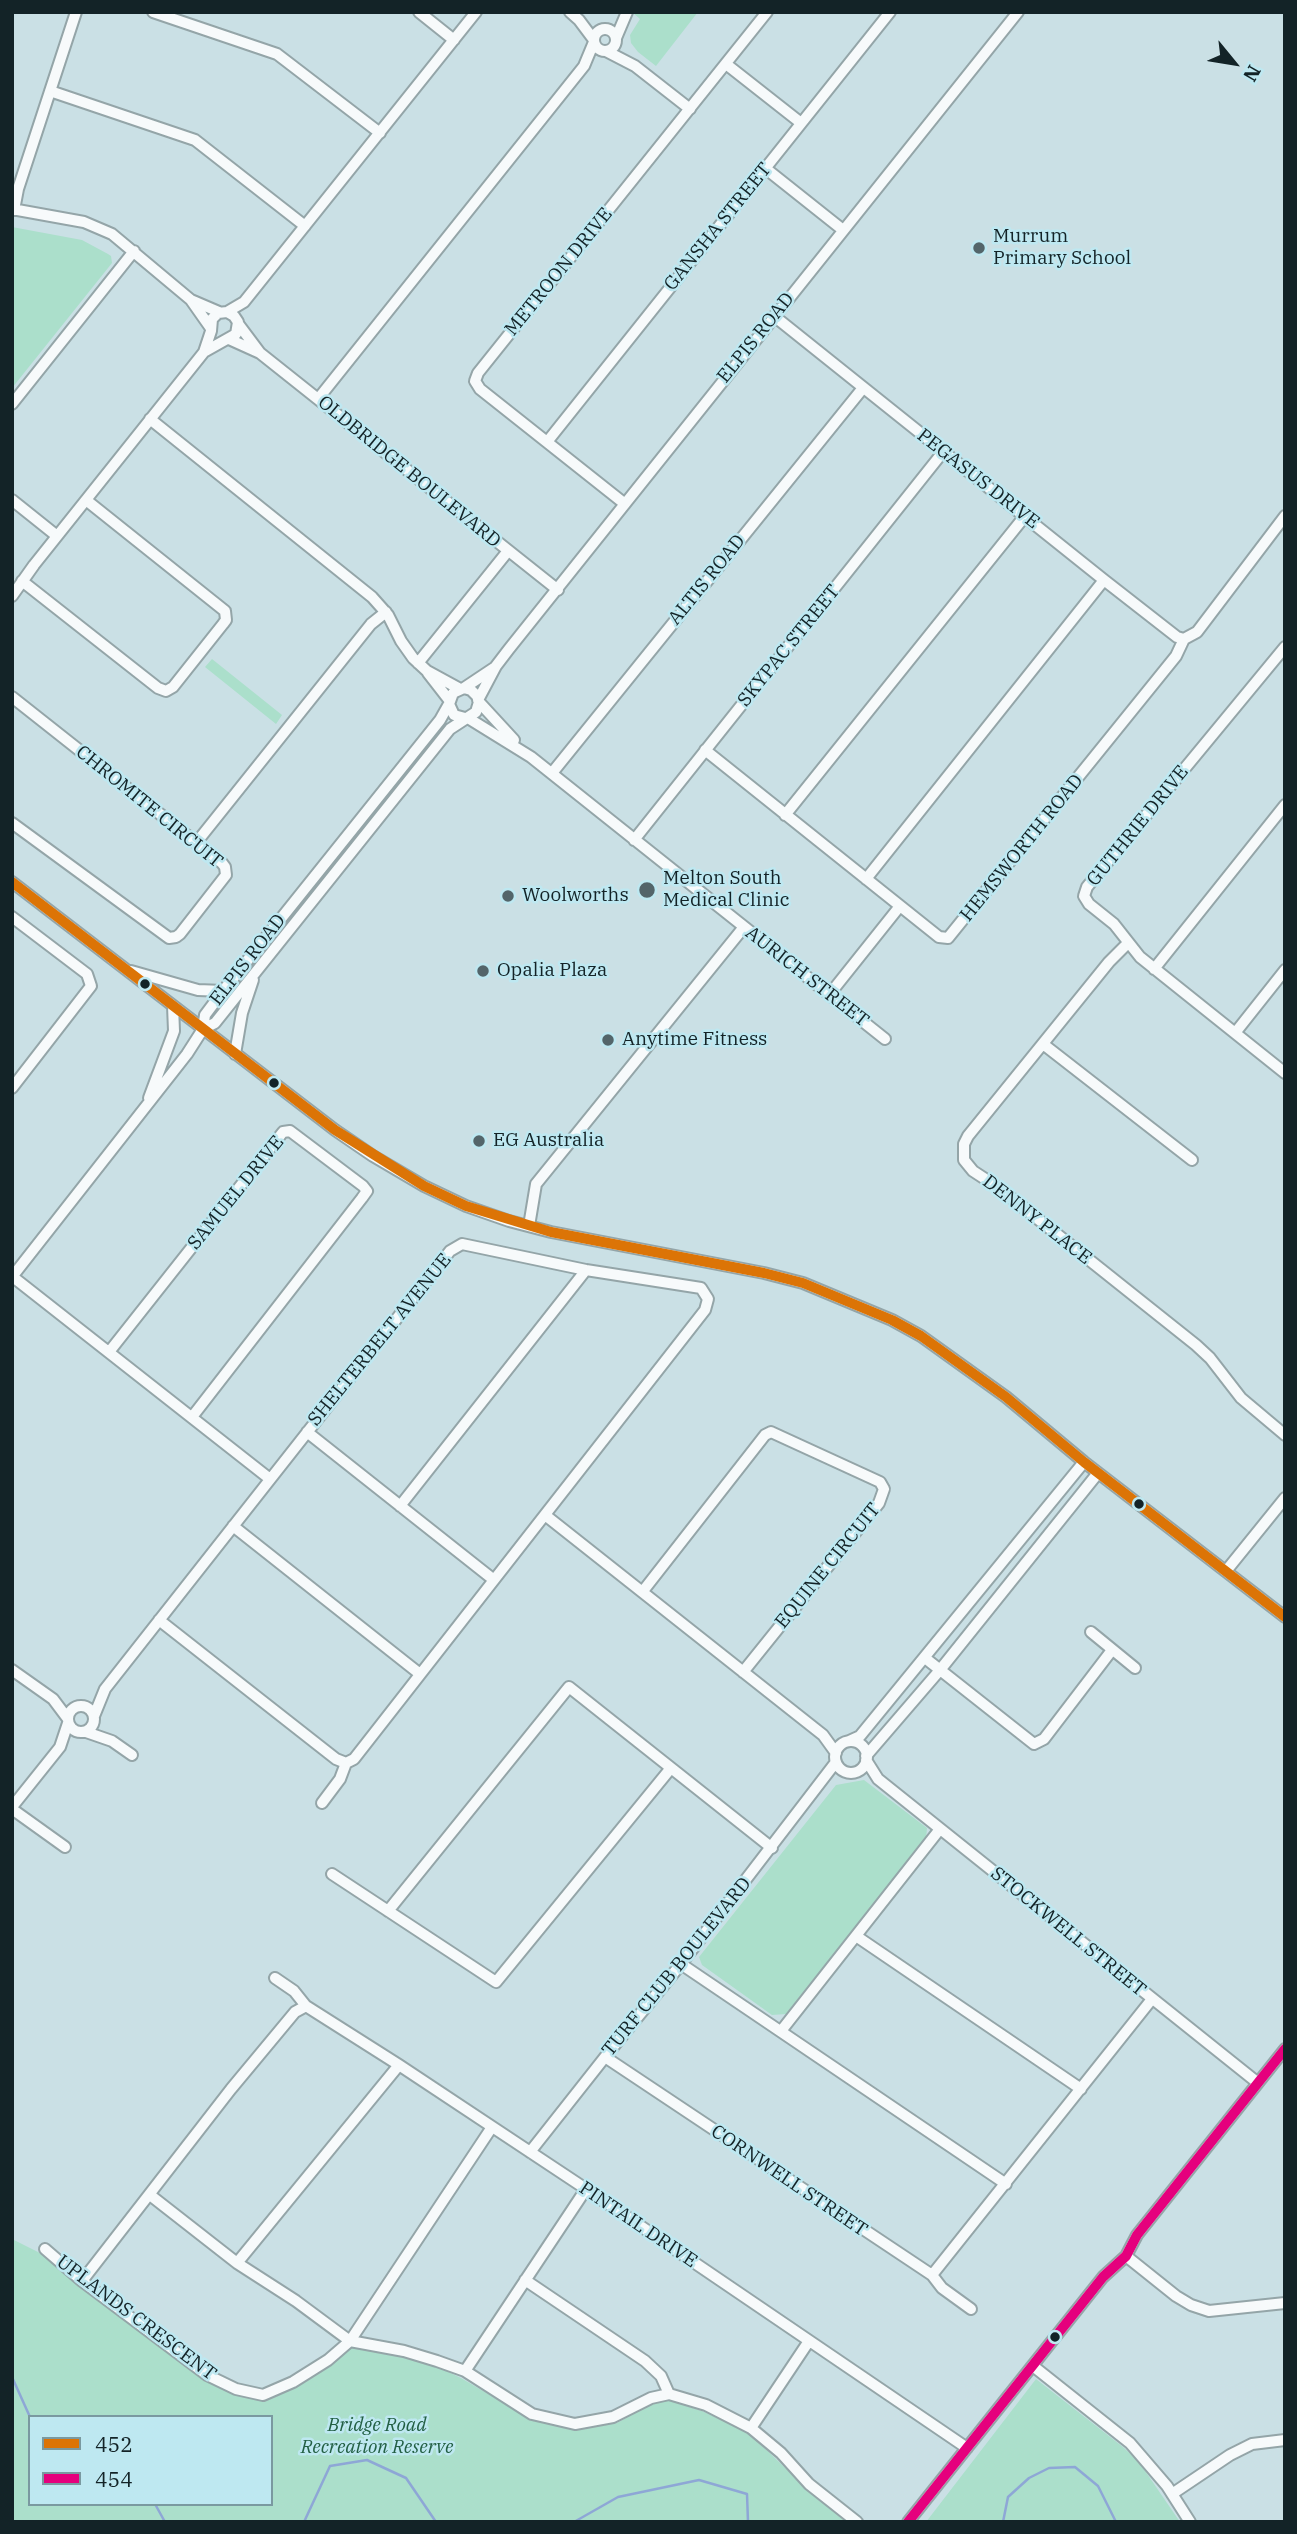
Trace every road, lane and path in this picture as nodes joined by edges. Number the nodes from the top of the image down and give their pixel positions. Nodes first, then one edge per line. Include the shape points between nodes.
1 (76, 12) edge
2 (153, 12) edge
3 (419, 12) edge
4 (476, 12) edge
5 (767, 12) edge
6 (890, 12) edge
7 (1018, 12) edge
8 (627, 13) edge
9 (575, 16) edge
10 (604, 29) junction
11 (616, 39) junction
12 (454, 40) junction
13 (594, 41) junction
14 (606, 51) junction
15 (726, 64) junction
16 (583, 66) junction
17 (635, 66) junction
18 (50, 91) junction
19 (691, 109) junction
20 (801, 123) junction
21 (380, 133) junction
22 (765, 169) junction
23 (13, 210) edge
24 (305, 226) junction
25 (843, 230) junction
26 (134, 251) junction
27 (191, 299) junction
28 (244, 302) junction
29 (223, 312) junction
30 (774, 316) junction
31 (238, 323) junction
32 (210, 329) junction
33 (226, 340) junction
34 (204, 352) junction
35 (260, 354) junction
36 (863, 388) junction
37 (318, 400) junction
38 (12, 404) edge
39 (150, 419) junction
40 (547, 442) junction
41 (943, 452) junction
42 (12, 500) edge
43 (86, 500) junction
44 (625, 504) junction
45 (1025, 516) junction
46 (1285, 516) edge
47 (57, 536) junction
48 (508, 551) junction
49 (22, 580) junction
50 (1104, 580) junction
51 (558, 590) junction
52 (12, 596) edge
53 (386, 612) junction
54 (1184, 639) junction
55 (1285, 648) edge
56 (496, 666) junction
57 (422, 667) junction
58 (462, 688) junction
59 (12, 697) edge
60 (479, 701) junction
61 (449, 702) junction
62 (467, 718) junction
63 (705, 750) junction
64 (531, 757) junction
65 (552, 773) junction
66 (1285, 805) edge
67 (785, 815) junction
68 (12, 823) edge
69 (634, 840) junction
70 (196, 843) junction
71 (866, 879) junction
72 (12, 882) edge
73 (900, 906) junction
74 (12, 917) edge
75 (744, 927) junction
76 (1128, 943) junction
77 (125, 969) junction
78 (1154, 969) junction
79 (1285, 970) edge
80 (257, 971) junction
81 (223, 991) junction
82 (829, 995) junction
83 (173, 1006) junction
84 (203, 1029) junction
85 (1235, 1033) junction
86 (886, 1039) dead end
87 (1043, 1044) junction
88 (235, 1054) junction
89 (1285, 1073) edge
90 (12, 1088) edge
91 (146, 1107) junction
92 (1192, 1160) dead end
93 (529, 1226) junction
94 (586, 1270) junction
95 (13, 1277) edge
96 (109, 1352) junction
97 (191, 1417) junction
98 (307, 1432) junction
99 (1285, 1436) edge
100 (1084, 1462) junction
101 (1098, 1473) junction
102 (270, 1479) junction
103 (1285, 1497) edge
104 (400, 1506) junction
105 (545, 1515) junction
106 (233, 1526) junction
107 (1226, 1571) junction
108 (494, 1580) junction
109 (643, 1591) junction
110 (1285, 1617) edge
111 (159, 1620) junction
112 (1091, 1632) dead end
113 (1112, 1650) junction
114 (925, 1658) junction
115 (1135, 1668) dead end
116 (12, 1670) edge
117 (940, 1670) junction
118 (743, 1672) junction
119 (421, 1674) junction
120 (106, 1689) junction
121 (53, 1699) junction
122 (80, 1706) junction
123 (95, 1717) junction
124 (68, 1721) junction
125 (85, 1732) junction
126 (823, 1735) junction
127 (112, 1741) junction
128 (847, 1742) junction
129 (60, 1747) junction
130 (132, 1755) dead end
131 (836, 1757) junction
132 (866, 1758) junction
133 (346, 1763) junction
134 (671, 1768) junction
135 (850, 1772) junction
136 (878, 1779) junction
137 (822, 1782) junction
138 (322, 1803) dead end
139 (12, 1808) edge
140 (940, 1829) junction
141 (65, 1847) dead end
142 (772, 1848) junction
143 (332, 1874) dead end
144 (388, 1910) junction
145 (856, 1936) junction
146 (681, 1964) junction
147 (275, 1978) dead end
148 (1152, 1999) junction
149 (306, 2006) junction
150 (781, 2031) junction
151 (1285, 2049) edge
152 (605, 2057) junction
153 (399, 2065) junction
154 (1258, 2083) junction
155 (1081, 2089) junction
156 (492, 2127) junction
157 (530, 2152) junction
158 (1006, 2184) junction
159 (586, 2189) junction
160 (150, 2195) junction
161 (45, 2249) dead end
162 (1126, 2256) junction
163 (237, 2263) junction
164 (932, 2275) junction
165 (525, 2280) junction
166 (82, 2281) junction
167 (1285, 2303) edge
168 (971, 2309) dead end
169 (350, 2341) junction
170 (809, 2341) junction
171 (1033, 2366) junction
172 (465, 2371) junction
173 (669, 2394) junction
174 (751, 2428) junction
175 (1285, 2440) edge
176 (967, 2448) junction
177 (1172, 2494) junction
178 (857, 2522) edge
179 (908, 2522) edge
180 (1190, 2522) edge

1 - 18 street
2 - 21 street via 277,54
3 - 12 street
4 - 12 street
5 - 15 street, METROON DRIVE
6 - 20 street, GANSHA STREET
7 - 25 street, ELPIS ROAD
8 - 10 street
8 - 11 street
9 - 10 street
9 - 13 street
10 - 11 street via 612,31
10 - 13 street via 595,34
11 - 14 street
11 - 17 street
12 - 21 street
13 - 14 street
13 - 16 street
14 - 16 street
14 - 17 street
15 - 19 street, METROON DRIVE
15 - 20 street
16 - 37 street
17 - 19 street
18 - 23 street
18 - 24 street via 195,140
19 - 40 street, METROON DRIVE via 478,373 475,381 480,389
20 - 22 street, GANSHA STREET
21 - 24 street
22 - 25 street
22 - 40 street, GANSHA STREET
23 - 26 street via 95,225
24 - 28 street
25 - 30 street, ELPIS ROAD
26 - 27 street
26 - 38 street
27 - 29 street
27 - 32 street
28 - 29 street
28 - 31 street
29 - 31 street
29 - 32 street via 212,319
30 - 36 street, PEGASUS DRIVE
30 - 44 street, ELPIS ROAD
31 - 33 street via 236,334
31 - 35 street, OLDBRIDGE BOULEVARD
32 - 33 street via 216,338
32 - 34 street
33 - 34 street
33 - 35 street, OLDBRIDGE BOULEVARD
34 - 39 street
35 - 37 street, OLDBRIDGE BOULEVARD
36 - 41 street, PEGASUS DRIVE
36 - 65 street, ALTIS ROAD
37 - 48 street, OLDBRIDGE BOULEVARD
39 - 43 street
39 - 53 street
40 - 44 street, METROON DRIVE
41 - 45 street, PEGASUS DRIVE
41 - 63 street, SKYPAC STREET
42 - 47 street
43 - 47 street
43 - 49 street via 225,611 226,620 182,676 169,691 158,688
44 - 51 street, ELPIS ROAD
45 - 50 street, PEGASUS DRIVE
45 - 67 street
46 - 54 street, HEMSWORTH ROAD via 1197,632
47 - 49 street
48 - 51 street, OLDBRIDGE BOULEVARD
48 - 57 street
49 - 52 street
50 - 54 street, PEGASUS DRIVE
50 - 71 street
51 - 56 street, ELPIS ROAD
53 - 57 street via 405,648
53 - 70 street via 371,624
54 - 73 street, HEMSWORTH ROAD via 1176,656 953,934 939,937
55 - 76 street, GUTHRIE DRIVE via 1087,887 1085,900 1114,924
56 - 58 street, ELPIS ROAD
56 - 60 street, ELPIS ROAD
57 - 58 street
57 - 61 street
58 - 60 street via 475,693
58 - 61 street
59 - 70 street, CHROMITE CIRCUIT
60 - 62 street via 476,712
60 - 64 street, AURICH STREET
61 - 62 street via 454,715
61 - 81 street, ELPIS ROAD via 440,720
62 - 64 street, AURICH STREET
62 - 80 street, ELPIS ROAD via 450,730
63 - 67 street, HEMSWORTH ROAD
63 - 69 street, SKYPAC STREET
64 - 65 street, AURICH STREET
65 - 69 street, AURICH STREET
66 - 78 street
67 - 71 street, HEMSWORTH ROAD
68 - 70 street, CHROMITE CIRCUIT via 169,938 180,933 226,876 222,863
69 - 75 street, AURICH STREET
71 - 73 street, HEMSWORTH ROAD
72 - 77 street
73 - 82 street
74 - 90 street via 87,974 91,986
75 - 82 street, AURICH STREET
75 - 93 street via 536,1184
76 - 78 street, GUTHRIE DRIVE
76 - 87 street, DENNY PLACE
77 - 81 street via 198,990
77 - 83 street
78 - 85 street, GUTHRIE DRIVE
79 - 85 street
80 - 84 street, ELPIS ROAD via 215,1023
80 - 88 street via 242,1013
81 - 84 street, ELPIS ROAD via 205,1015
82 - 86 street, AURICH STREET
83 - 84 street
83 - 91 street via 174,1031
84 - 88 street
84 - 91 street
85 - 89 street, GUTHRIE DRIVE
87 - 92 street
87 - 99 street, DENNY PLACE via 968,1136 963,1152 967,1166 1196,1345 1241,1398
88 - 93 street via 373,1156 424,1186 466,1206
91 - 95 street
93 - 100 street via 764,1273 863,1306 964,1366
94 - 98 street, SHELTERBELT AVENUE via 462,1244 450,1251
94 - 104 street
94 - 105 street, SHELTERBELT AVENUE via 701,1288 708,1299 705,1310
95 - 96 street
96 - 97 street
96 - 97 street, SAMUEL DRIVE via 286,1131 363,1186 367,1191
97 - 102 street
98 - 102 street, SHELTERBELT AVENUE
98 - 104 street
100 - 101 street
100 - 114 street
101 - 107 street
101 - 117 street
102 - 106 street, SHELTERBELT AVENUE
103 - 107 street
104 - 108 street
105 - 108 street
105 - 109 street
106 - 111 street, SHELTERBELT AVENUE
106 - 119 street
107 - 110 street
108 - 119 street
109 - 118 street
109 - 118 street, EQUINE CIRCUIT via 771,1432 880,1482 884,1489 879,1503
111 - 120 street, SHELTERBELT AVENUE
111 - 133 street via 335,1759
112 - 113 street
113 - 115 street
113 - 117 street via 1044,1739 1034,1744
114 - 117 street
114 - 128 street via 860,1736
116 - 121 street
117 - 132 street
118 - 126 street
119 - 133 street via 354,1759
120 - 122 street, SHELTERBELT AVENUE
120 - 123 street, SHELTERBELT AVENUE
121 - 122 street
121 - 124 street
122 - 123 street
122 - 124 street via 71,1711
123 - 125 street via 92,1728
123 - 127 street
124 - 125 street via 75,1731
124 - 129 street
125 - 127 street
125 - 129 street
126 - 128 street
126 - 131 street
127 - 130 street
128 - 131 street
128 - 132 street via 859,1743
129 - 139 street
131 - 135 street
131 - 137 street, TURF CLUB BOULEVARD
132 - 135 street via 862,1768
132 - 136 street, STOCKWELL STREET
133 - 138 street
134 - 142 street
134 - 144 street via 496,1982
134 - 144 street via 569,1687
135 - 136 street, STOCKWELL STREET
135 - 137 street, TURF CLUB BOULEVARD
136 - 140 street, STOCKWELL STREET
137 - 142 street, TURF CLUB BOULEVARD
139 - 141 street
140 - 145 street
140 - 148 street, STOCKWELL STREET
142 - 146 street, TURF CLUB BOULEVARD
143 - 144 street
145 - 150 street
145 - 155 street
146 - 150 street
146 - 152 street, TURF CLUB BOULEVARD
147 - 149 street, PINTAIL DRIVE via 295,1991
148 - 154 street, STOCKWELL STREET
148 - 155 street
149 - 153 street, PINTAIL DRIVE
149 - 160 street via 295,2012 239,2079
150 - 158 street
151 - 154 street
152 - 157 street, TURF CLUB BOULEVARD
152 - 164 street, CORNWELL STREET
153 - 156 street, PINTAIL DRIVE
153 - 163 street
154 - 162 street via 1137,2235
155 - 158 street
156 - 157 street, PINTAIL DRIVE
156 - 169 street, UPLANDS CRESCENT
157 - 159 street, PINTAIL DRIVE
158 - 164 street
159 - 165 street
159 - 170 street, PINTAIL DRIVE
160 - 163 street
160 - 166 street
161 - 166 street, UPLANDS CRESCENT
162 - 167 street via 1176,2296 1209,2311
162 - 171 street via 1103,2277
163 - 169 street
164 - 168 street, CORNWELL STREET
165 - 172 street
165 - 173 street via 645,2361
166 - 169 street, UPLANDS CRESCENT via 207,2375 236,2389 263,2395 293,2382
169 - 172 street via 404,2351
170 - 174 street
170 - 176 street, PINTAIL DRIVE
171 - 176 street
171 - 177 street via 1130,2443
172 - 173 street via 532,2414 575,2424 613,2417
173 - 174 street via 706,2405
174 - 178 street
175 - 177 street via 1252,2444
176 - 179 street
177 - 180 street

